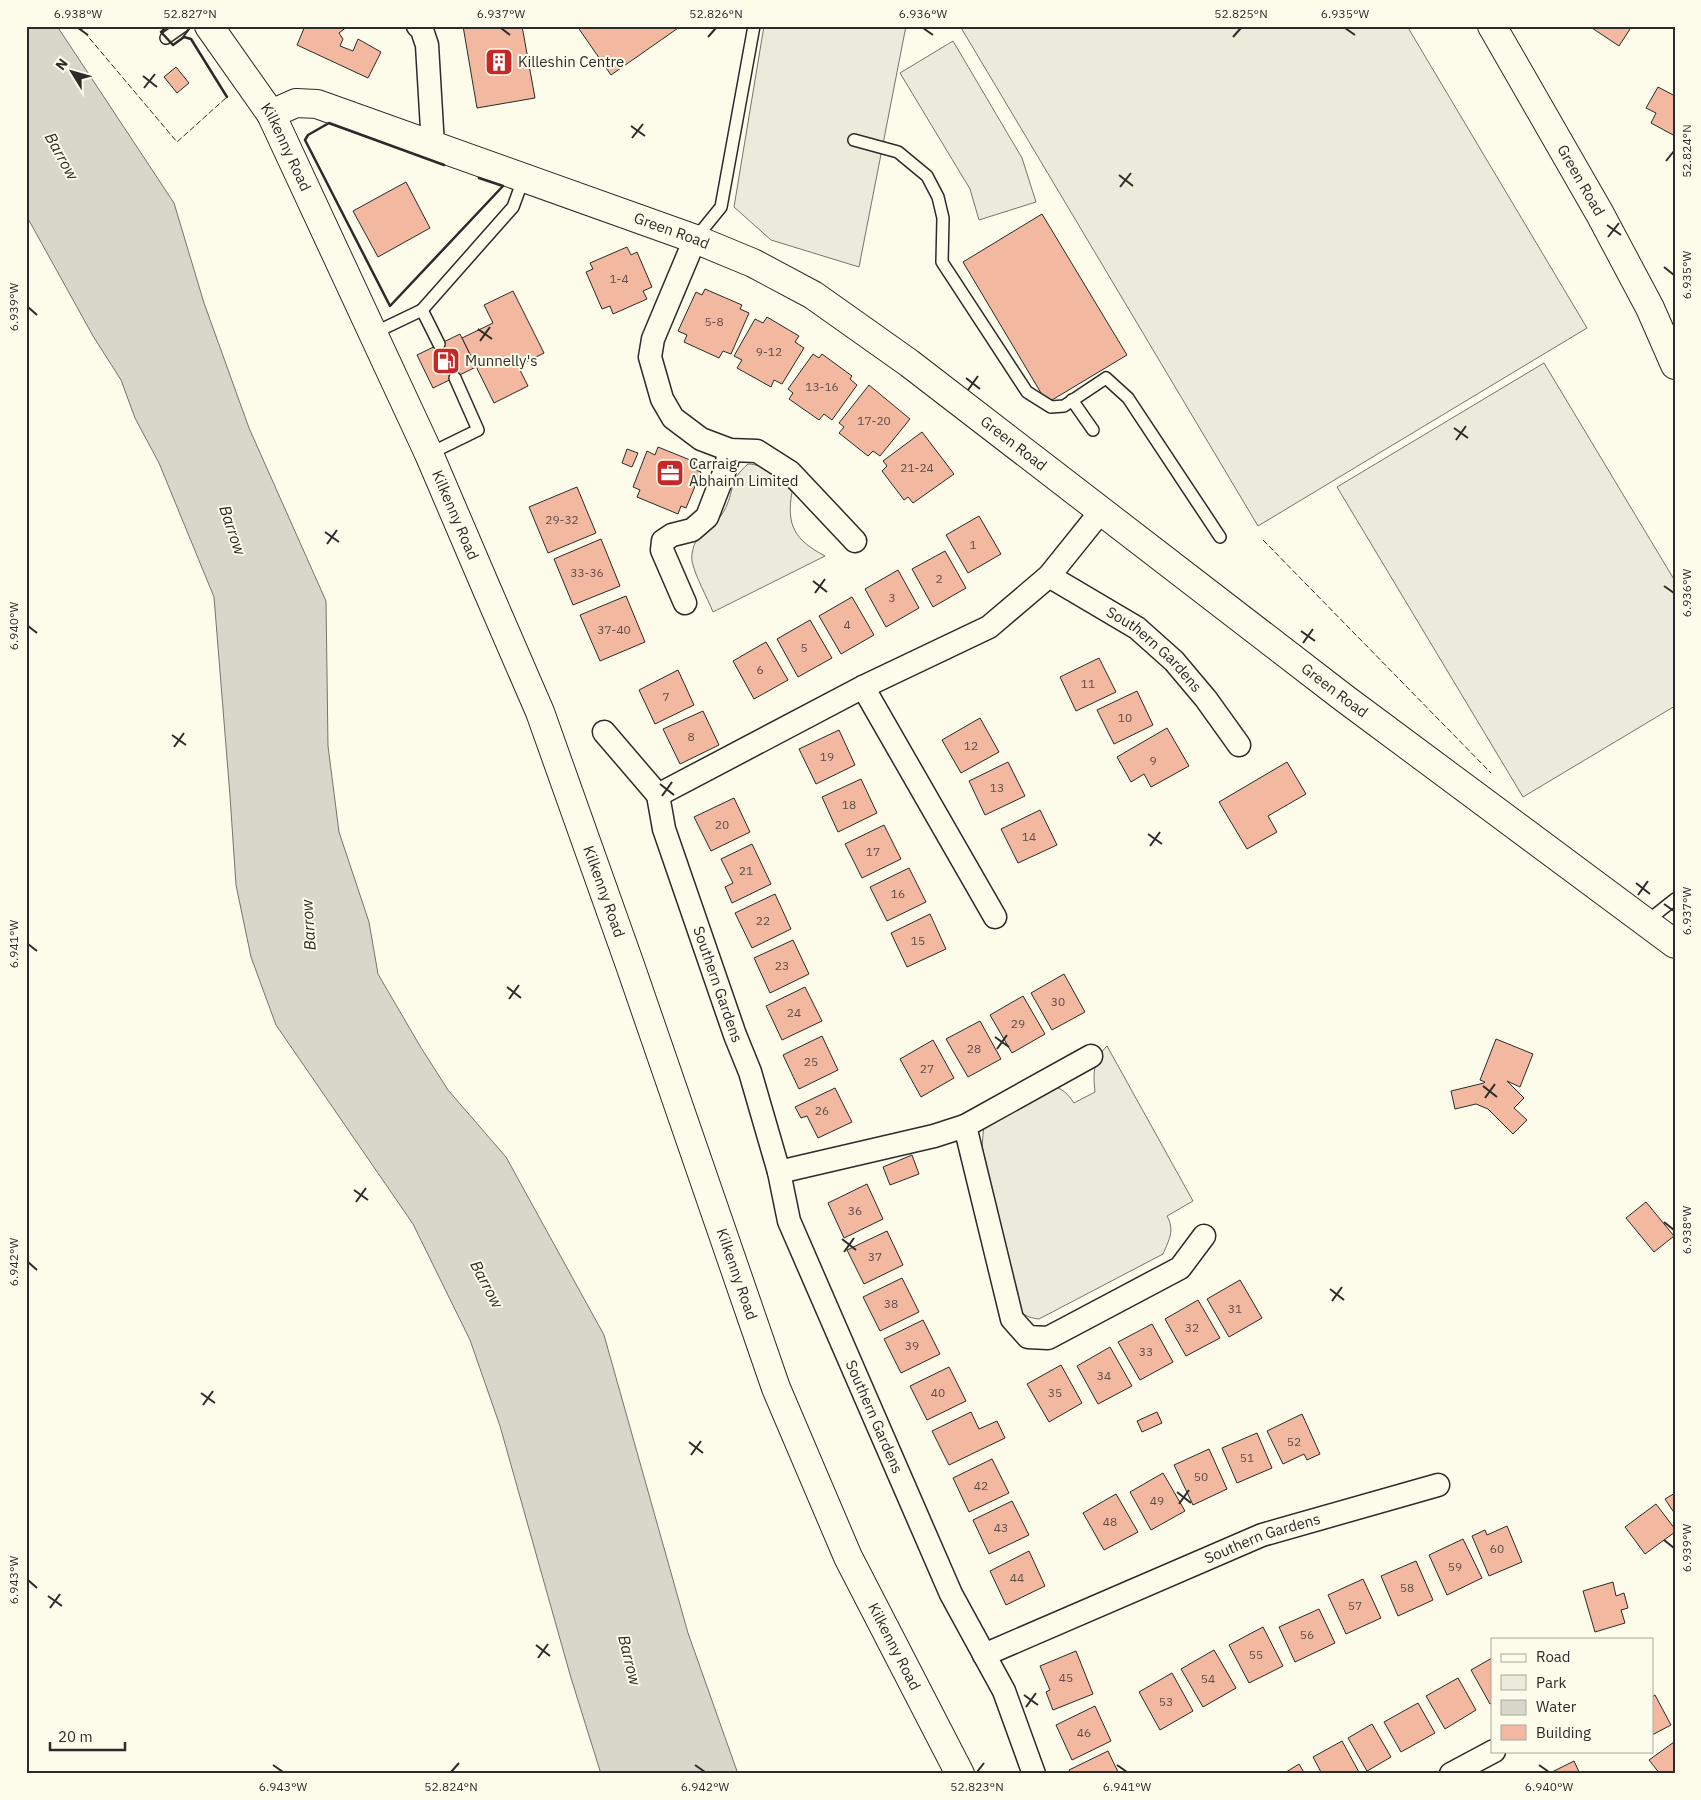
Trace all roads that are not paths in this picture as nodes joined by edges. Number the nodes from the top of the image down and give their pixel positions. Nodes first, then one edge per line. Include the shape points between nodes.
1 (183, 26) edge
2 (209, 26) edge
3 (418, 26) edge
4 (754, 26) edge
5 (1492, 26) edge
6 (166, 38) dead end
7 (271, 114) junction
8 (854, 140) dead end
9 (433, 146) junction
10 (524, 178) junction
11 (695, 239) junction
12 (422, 310) junction
13 (374, 333) junction
14 (439, 344) dead end
15 (1675, 365) edge
16 (455, 378) dead end
17 (1072, 400) junction
18 (1093, 430) dead end
19 (730, 450) junction
20 (429, 454) junction
21 (1102, 510) junction
22 (1220, 537) dead end
23 (855, 541) dead end
24 (1049, 576) junction
25 (685, 603) dead end
26 (864, 687) junction
27 (604, 732) dead end
28 (1239, 745) dead end
29 (658, 795) junction
30 (1675, 899) edge
31 (995, 917) dead end
32 (1646, 922) junction
33 (1675, 944) edge
34 (1091, 1056) dead end
35 (965, 1126) junction
36 (779, 1172) junction
37 (1204, 1236) dead end
38 (1438, 1486) dead end
39 (984, 1655) junction
40 (1491, 1760) edge
41 (960, 1774) edge
42 (1034, 1774) edge
43 (1451, 1774) edge

1 - 6 lane
2 - 7 street, Kilkenny Road
3 - 9 street via 427,45
4 - 11 lane via 721,207
5 - 15 street, Green Road via 1600,214 1650,308
7 - 9 street, Green Road via 296,104 317,104
7 - 13 street, Kilkenny Road
8 - 17 lane via 898,152 927,176 938,197 943,218 942,262 1027,392 1051,407 1064,406
9 - 10 street, Green Road
10 - 11 street, Green Road
10 - 12 lane via 513,207
11 - 19 street via 653,339 650,358 662,399 673,418 701,439
11 - 21 street, Green Road via 753,262 813,295 909,363
12 - 13 lane
12 - 14 lane
13 - 20 street, Kilkenny Road
16 - 20 lane via 478,430
17 - 18 lane
17 - 22 lane via 1106,378 1128,398
19 - 23 street via 756,451 790,472
19 - 25 street via 707,517 692,530 663,541 662,550
20 - 41 street, Kilkenny Road via 540,712 776,1388 848,1557
21 - 24 street
21 - 32 street, Green Road via 1344,698
24 - 26 street via 989,627
24 - 28 street, Southern Gardens via 1137,628 1174,661
26 - 29 street
26 - 31 street
27 - 29 street
29 - 36 street, Southern Gardens via 664,829 750,1072
30 - 32 lane
32 - 33 street, Green Road
34 - 35 street
35 - 36 street
35 - 37 street via 1012,1319 1028,1337 1048,1338 1180,1268
36 - 39 street, Southern Gardens via 788,1221 951,1594
38 - 39 street, Southern Gardens via 1262,1535
39 - 42 street, Southern Gardens via 1004,1691
40 - 43 street

